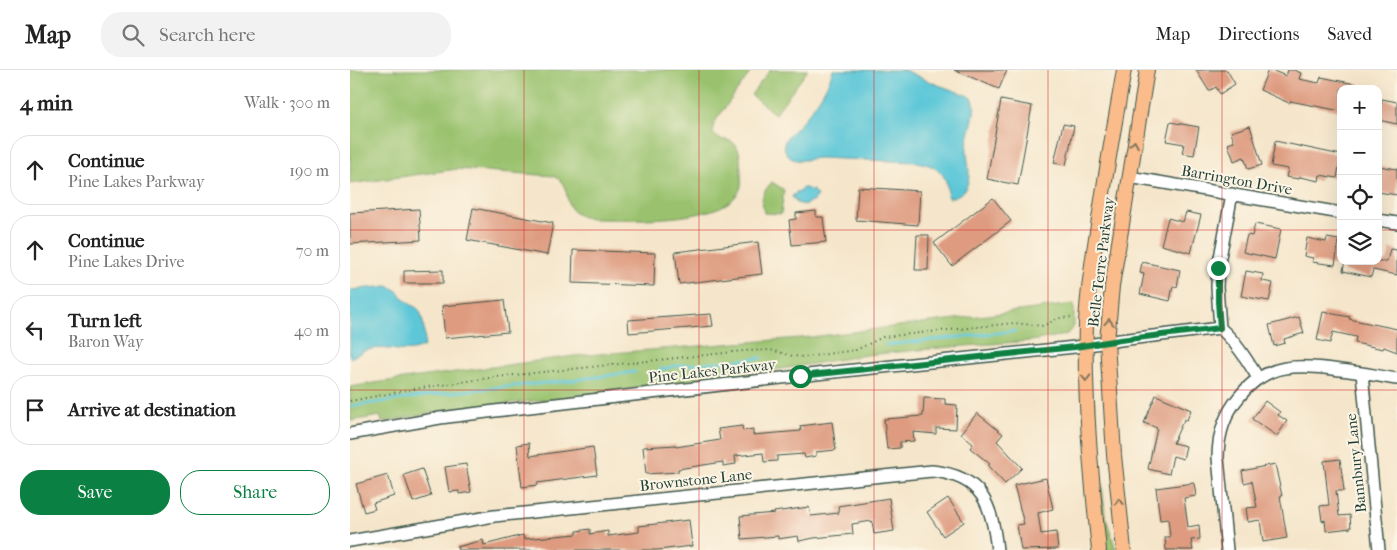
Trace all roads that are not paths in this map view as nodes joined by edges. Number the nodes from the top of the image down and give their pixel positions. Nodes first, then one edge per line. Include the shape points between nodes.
1 (1124, 70) edge
2 (1147, 70) edge
3 (1129, 177) junction
4 (1232, 194) junction
5 (1337, 212) edge
6 (1382, 221) edge
7 (1397, 223) edge
8 (1220, 328) junction
9 (1107, 342) junction
10 (1086, 346) junction
11 (1362, 373) junction
12 (1258, 378) junction
13 (1397, 379) edge
14 (350, 434) edge
15 (350, 540) edge
16 (997, 550) edge
17 (1099, 550) edge
18 (1124, 550) edge
19 (1227, 550) edge
20 (1379, 550) edge

1 - 10 main road, Belle Terre Parkway via 1090,278
3 -> 2 main road, Belle Terre Parkway
3 - 4 street, Barrington Drive
9 -> 3 main road, Belle Terre Parkway
4 - 5 street, Barrington Drive
4 - 8 street via 1218,268
6 - 7 street
8 - 9 street, Pine Lakes Parkway
8 - 12 street via 1240,350
9 - 10 street, Pine Lakes Parkway
18 -> 9 main road, Belle Terre Parkway
10 - 14 street, Pine Lakes Parkway via 825,372 495,411
10 -> 17 main road, Belle Terre Parkway via 1091,476
11 - 12 street via 1301,366 1277,370
11 - 13 street
11 - 20 street, Bannbury Lane
12 - 19 street via 1232,405 1219,438
15 - 16 street, Brownstone Lane via 494,516 932,472 961,478 979,492 991,513

